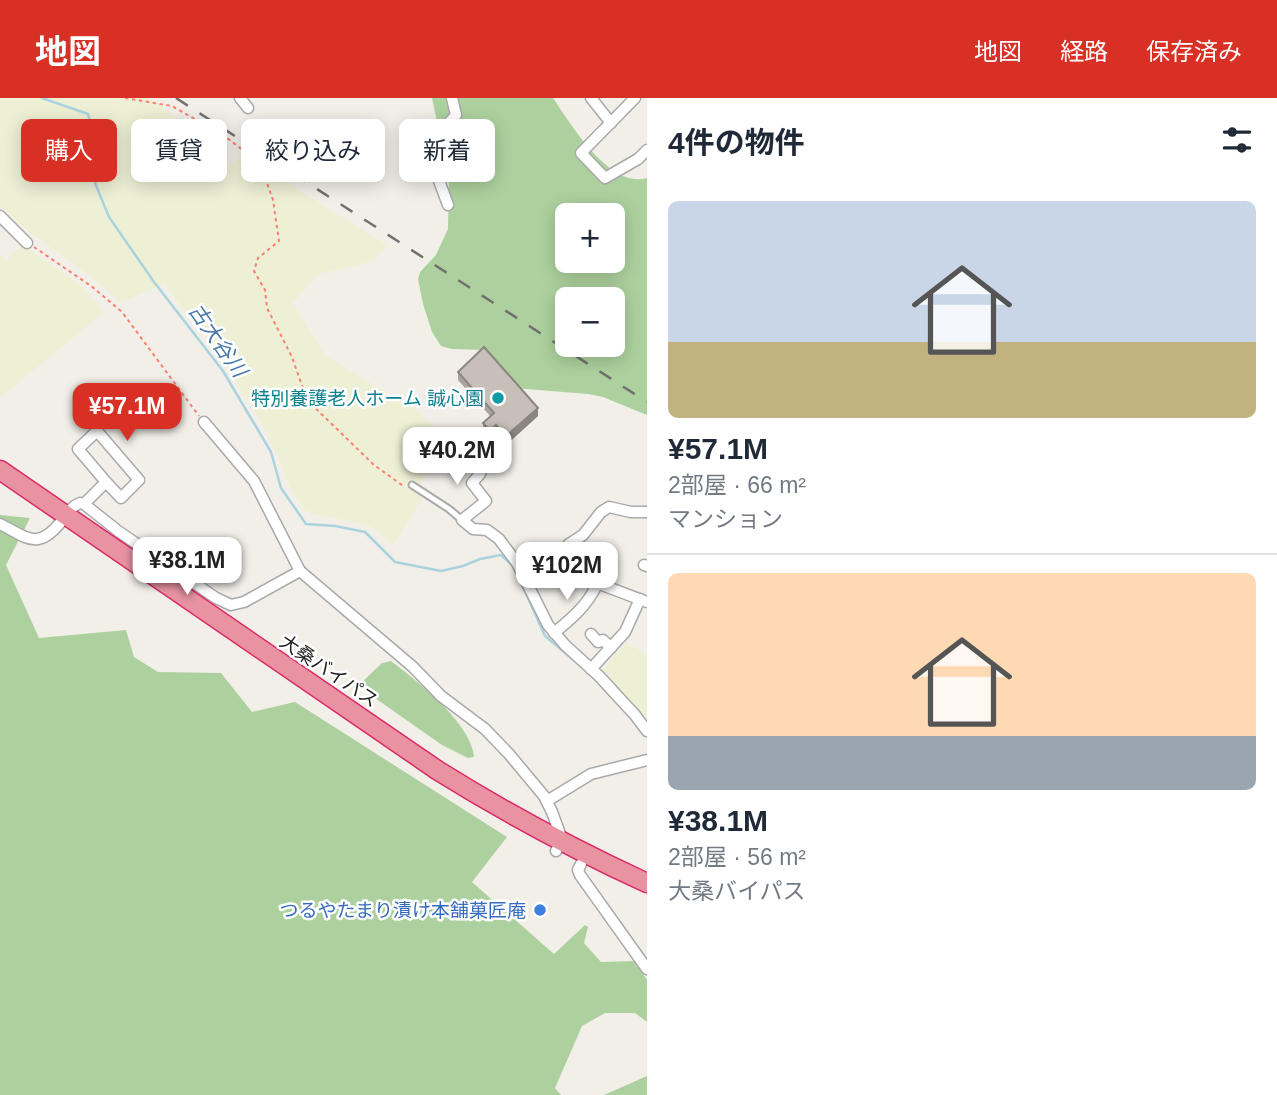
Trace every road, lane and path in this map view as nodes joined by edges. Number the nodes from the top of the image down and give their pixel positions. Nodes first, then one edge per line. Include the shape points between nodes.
1 (125, 98) edge
2 (240, 98) edge
3 (452, 98) edge
4 (591, 98) edge
5 (635, 98) edge
6 (248, 108) dead end
7 (611, 123) junction
8 (647, 150) edge
9 (447, 205) dead end
10 (0, 216) edge
11 (27, 243) joint
12 (204, 422) joint
13 (483, 465) dead end
14 (0, 470) edge
15 (106, 482) junction
16 (0, 483) edge
17 (412, 485) joint
18 (84, 504) junction
19 (647, 512) edge
20 (63, 519) junction
21 (462, 520) junction
22 (0, 524) edge
23 (300, 570) junction
24 (581, 577) dead end
25 (528, 584) junction
26 (597, 584) junction
27 (644, 600) edge
28 (554, 633) junction
29 (591, 634) dead end
30 (611, 648) junction
31 (592, 668) junction
32 (647, 731) edge
33 (647, 760) edge
34 (547, 801) junction
35 (558, 847) junction
36 (581, 864) junction
37 (647, 883) edge
38 (647, 895) edge
39 (642, 951) edge
40 (647, 969) edge

1 - 17 path via 172,106 260,163 273,200 279,241 258,258 254,271 307,400 374,466 402,485
2 - 6 street
3 - 9 street via 456,115 427,148
4 - 7 street
5 - 7 street
7 - 8 street via 581,153 605,178
10 - 11 street
11 - 12 path via 122,312
12 - 23 street via 254,481
13 - 21 street via 472,483 486,501
14 - 20 highway, 大桑バイパス
15 - 15 street via 121,498 139,480 97,431 78,449
15 - 18 street
16 - 20 highway, 大桑バイパス
17 - 21 lane
18 - 20 street via 77,503
18 - 23 street via 231,605
19 - 25 street via 609,507 569,544 555,564
20 - 22 street via 46,536 34,540
20 - 35 highway, 大桑バイパス via 382,739
21 - 25 street via 499,539
23 - 34 street via 441,696 485,729
24 - 26 street
25 - 28 street
26 - 27 street
26 - 28 street via 581,610
27 - 30 street
28 - 31 street
29 - 30 street
30 - 31 street
31 - 32 street
33 - 34 street via 591,774
34 - 35 street via 560,834
35 - 36 highway, 大桑バイパス
35 - 37 highway, 大桑バイパス
36 - 38 highway, 大桑バイパス
36 - 39 street via 580,875
39 - 40 street

